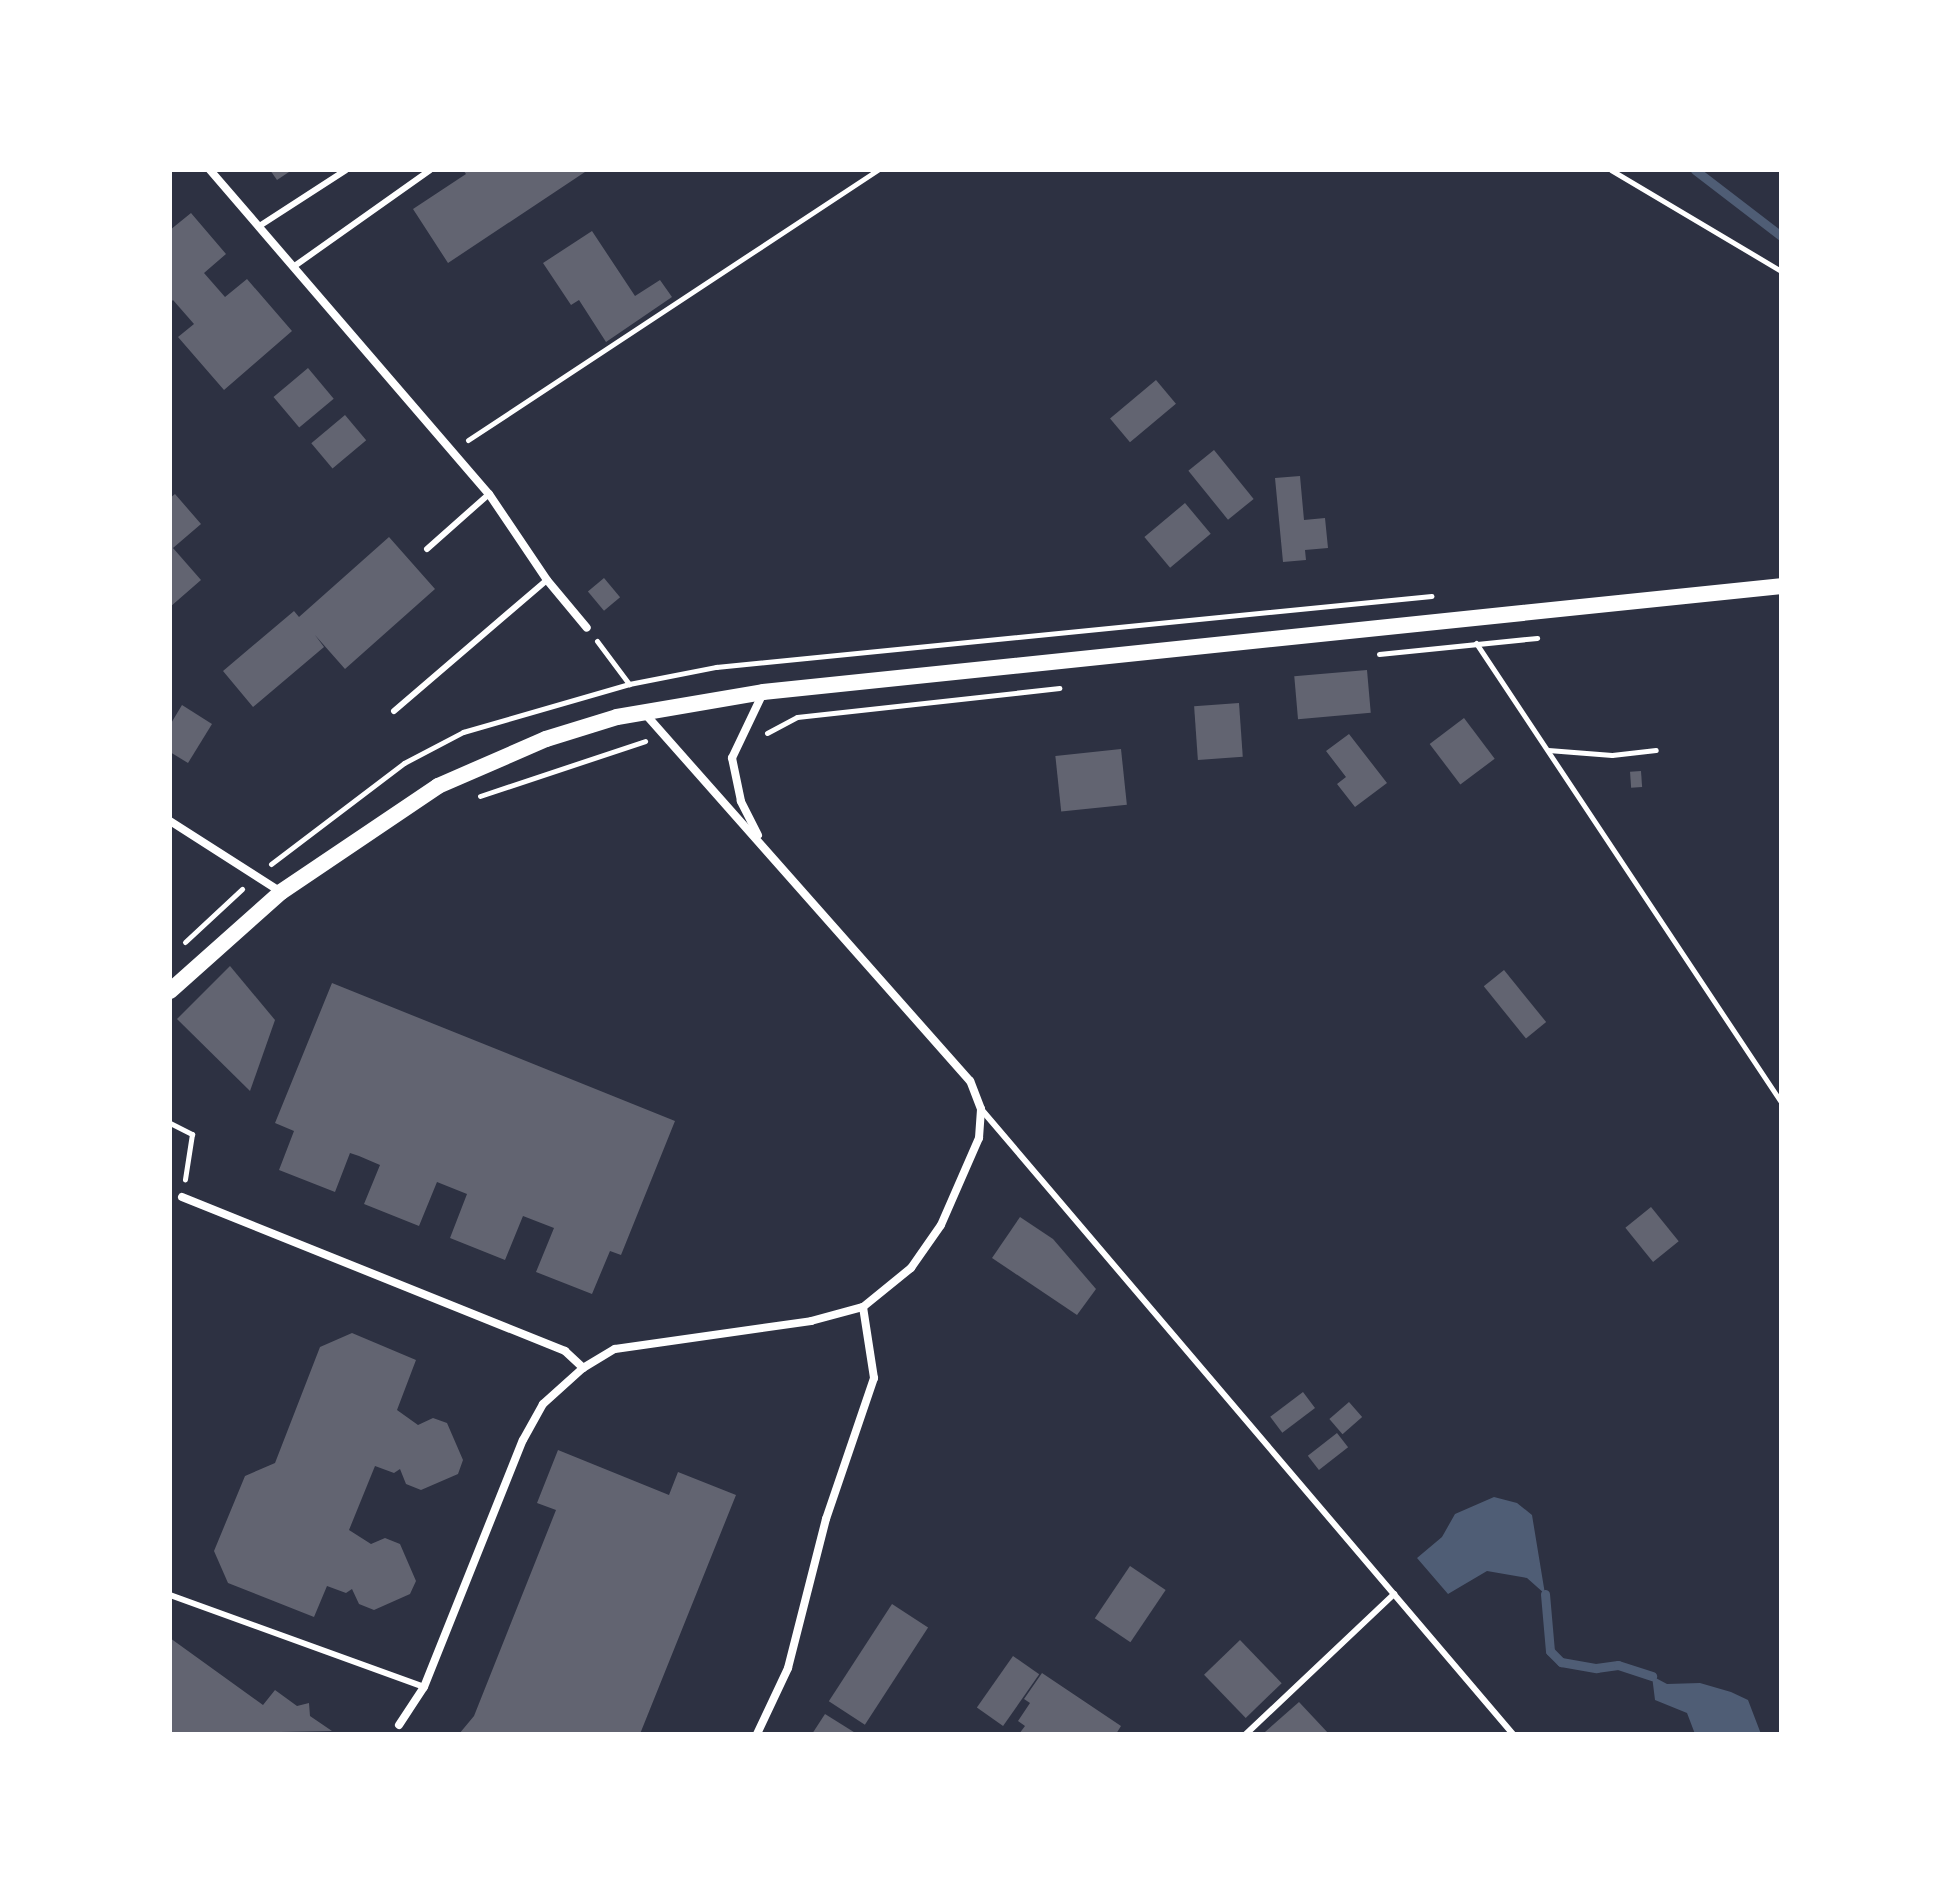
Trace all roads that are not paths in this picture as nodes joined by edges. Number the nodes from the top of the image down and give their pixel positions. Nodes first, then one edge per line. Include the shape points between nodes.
1 (210, 170) edge
2 (346, 170) edge
3 (430, 170) edge
4 (261, 225) junction
5 (296, 265) junction
6 (489, 494) junction
7 (427, 549) dead end
8 (547, 580) junction
9 (1781, 586) edge
10 (587, 628) road end
11 (763, 692) junction
12 (394, 711) dead end
13 (643, 711) junction
14 (170, 821) edge
15 (762, 843) junction
16 (281, 892) junction
17 (170, 991) edge
18 (981, 1109) junction
19 (182, 1197) road end
20 (863, 1307) junction
21 (583, 1368) junction
22 (1394, 1594) junction
23 (170, 1595) edge
24 (424, 1687) junction
25 (399, 1725) joint
26 (392, 1734) edge
27 (757, 1734) edge
28 (1246, 1734) edge
29 (1513, 1734) edge

1 - 4 street
2 - 4 lane
3 - 5 lane
4 - 5 street
5 - 6 street
6 - 7 lane
6 - 8 street
8 - 10 street
8 - 12 lane
9 - 11 main road
11 - 13 main road
11 - 15 street via 732,758 741,801
13 - 15 street
13 - 16 main road via 546,739 438,786
14 - 16 street
15 - 18 street via 970,1081
16 - 17 main road
18 - 20 street via 979,1138 941,1225 911,1268
18 - 22 lane
19 - 21 street via 565,1351
20 - 21 street via 811,1321 615,1349
20 - 27 street via 874,1378 826,1519 788,1668
21 - 24 street via 543,1404 523,1440
22 - 28 lane
22 - 29 lane
23 - 24 lane
24 - 25 street
25 - 26 lane

